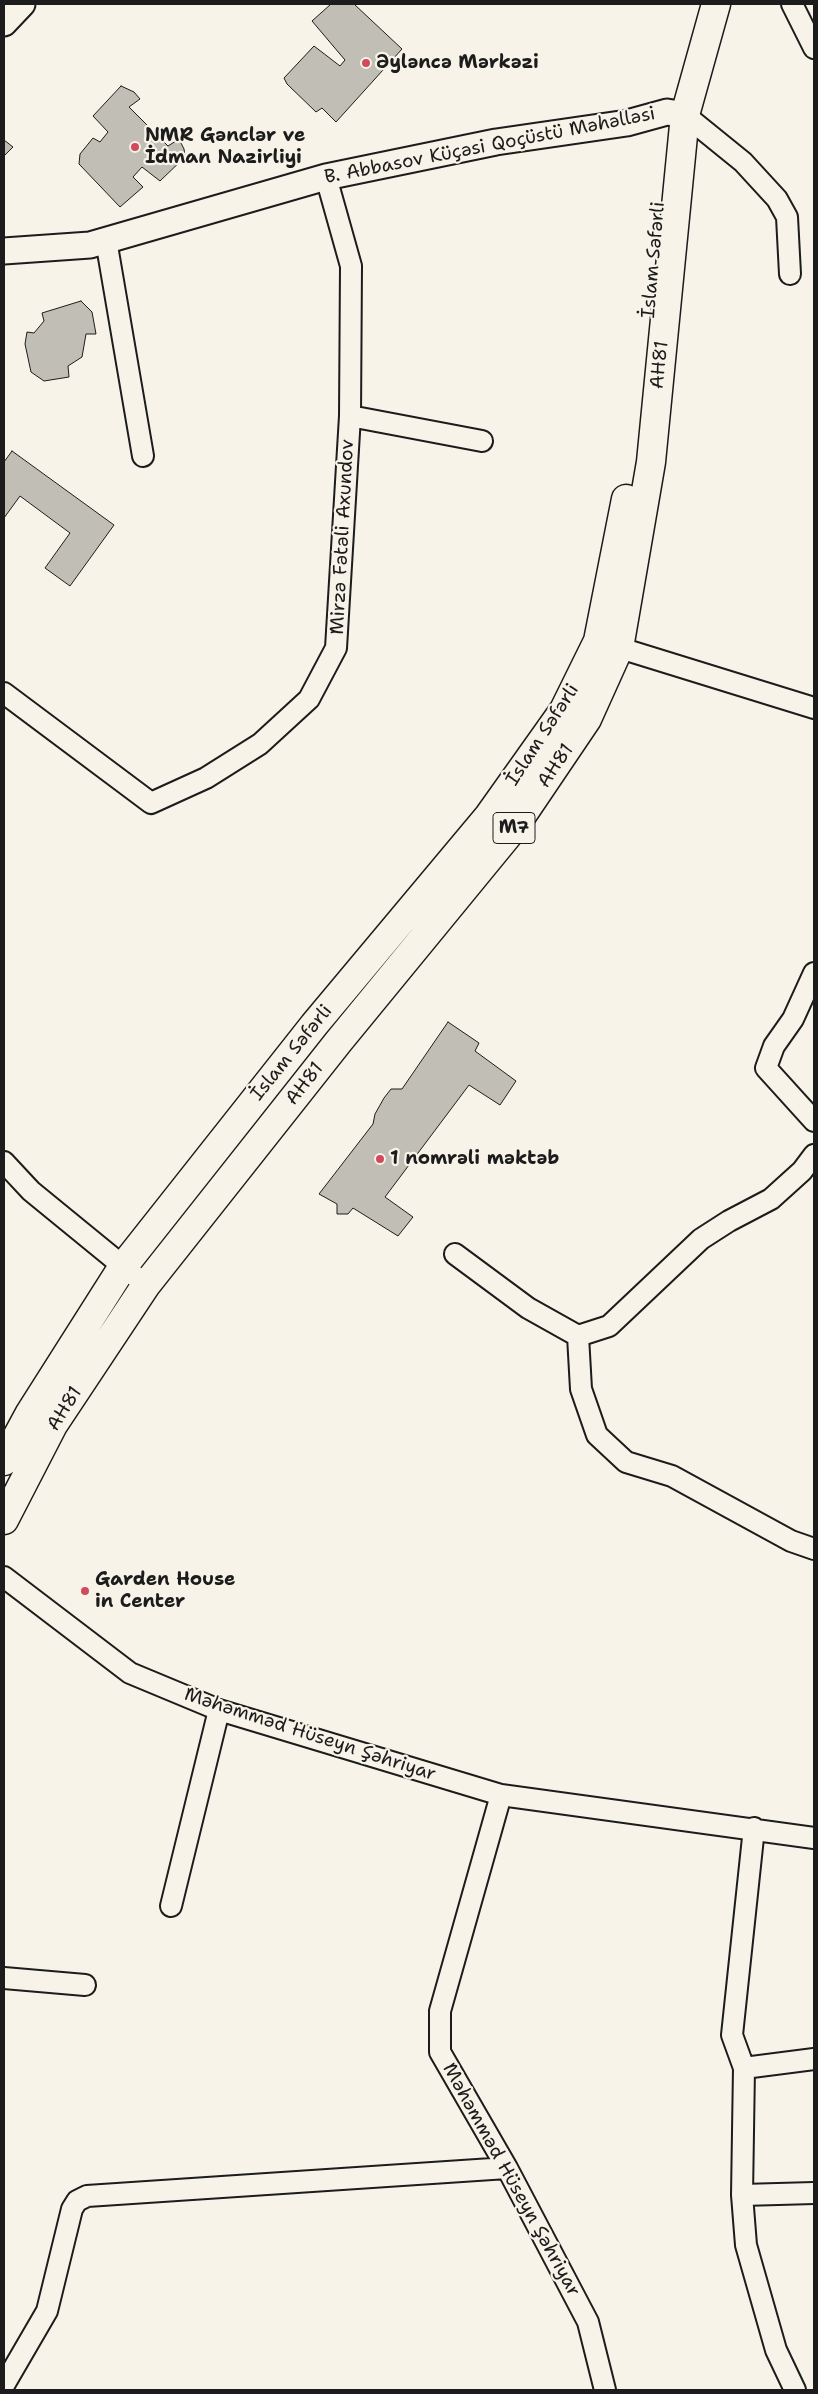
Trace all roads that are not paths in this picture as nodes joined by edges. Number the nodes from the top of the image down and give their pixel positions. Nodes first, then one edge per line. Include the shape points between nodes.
1 (22, 4) edge
2 (696, 4) edge
3 (716, 4) edge
4 (792, 4) edge
5 (4, 23) edge
6 (814, 48) edge
7 (676, 113) junction
8 (326, 177) junction
9 (106, 240) junction
10 (4, 251) edge
11 (790, 274) dead end
12 (350, 416) junction
13 (482, 441) dead end
14 (143, 456) dead end
15 (609, 645) junction
16 (4, 693) edge
17 (814, 708) edge
18 (814, 973) edge
19 (814, 1121) edge
20 (814, 1155) edge
21 (4, 1162) edge
22 (454, 1254) dead end
23 (122, 1268) junction
24 (146, 1285) junction
25 (578, 1336) junction
26 (4, 1461) edge
27 (4, 1520) edge
28 (814, 1550) edge
29 (4, 1577) edge
30 (219, 1710) junction
31 (501, 1795) junction
32 (754, 1828) junction
33 (814, 1838) edge
34 (171, 1906) dead end
35 (4, 1978) edge
36 (85, 1985) dead end
37 (814, 2059) edge
38 (744, 2068) junction
39 (507, 2168) junction
40 (814, 2193) edge
41 (742, 2195) junction
42 (4, 2385) edge
43 (605, 2390) edge
44 (794, 2390) edge

1 - 5 main road
2 - 7 highway, M7
3 - 7 highway, AH81 / M7
4 - 6 street
7 - 8 main road, B. Abbasov Küçəsi Qoçüstü Məhəlləsi via 496,142
7 - 11 street via 743,162 777,200 787,217
7 - 15 highway, AH81 / M7 via 651,462
8 - 9 main road, B. Abbasov Küçəsi Qoçüstü Məhəlləsi
8 - 12 street, Mirzə Fətəli Axundov via 351,266
9 - 10 main road, B. Abbasov Küçəsi Qoçüstü Məhəlləsi via 90,245
9 - 14 street
12 - 13 street
12 - 16 street, Mirzə Fətəli Axundov via 336,648 310,699 260,744 206,778 150,803
15 - 17 street
15 - 23 highway, İslam Səfərli / M7 via 488,817 314,1025
15 - 24 highway, AH81 / M7 via 587,719 512,830 339,1041
18 - 19 street via 793,1019 774,1046 766,1068
20 - 25 street via 802,1171 771,1199 701,1238 608,1326
21 - 23 street via 31,1190
22 - 25 street via 528,1308
23 - 24 street
23 - 26 highway, İslam Səfərli / M7 via 30,1413
24 - 27 highway, AH81 / M7 via 53,1425
25 - 28 street via 581,1389 597,1435 626,1462 672,1476 791,1541
29 - 30 street, Məhəmməd Hüseyn Şəhriyar via 130,1674
30 - 31 street, Məhəmməd Hüseyn Şəhriyar
30 - 34 street
31 - 32 street, Məhəmməd Hüseyn Şəhriyar
31 - 39 street, Məhəmməd Hüseyn Şəhriyar via 440,2011 440,2052
32 - 33 street, Məhəmməd Hüseyn Şəhriyar
32 - 38 street via 732,2035
35 - 36 street
37 - 38 street
38 - 41 street
39 - 42 street via 87,2196 77,2201 72,2209 47,2311
39 - 43 street, Məhəmməd Hüseyn Şəhriyar via 588,2322
40 - 41 street
41 - 44 street via 746,2244 776,2350

